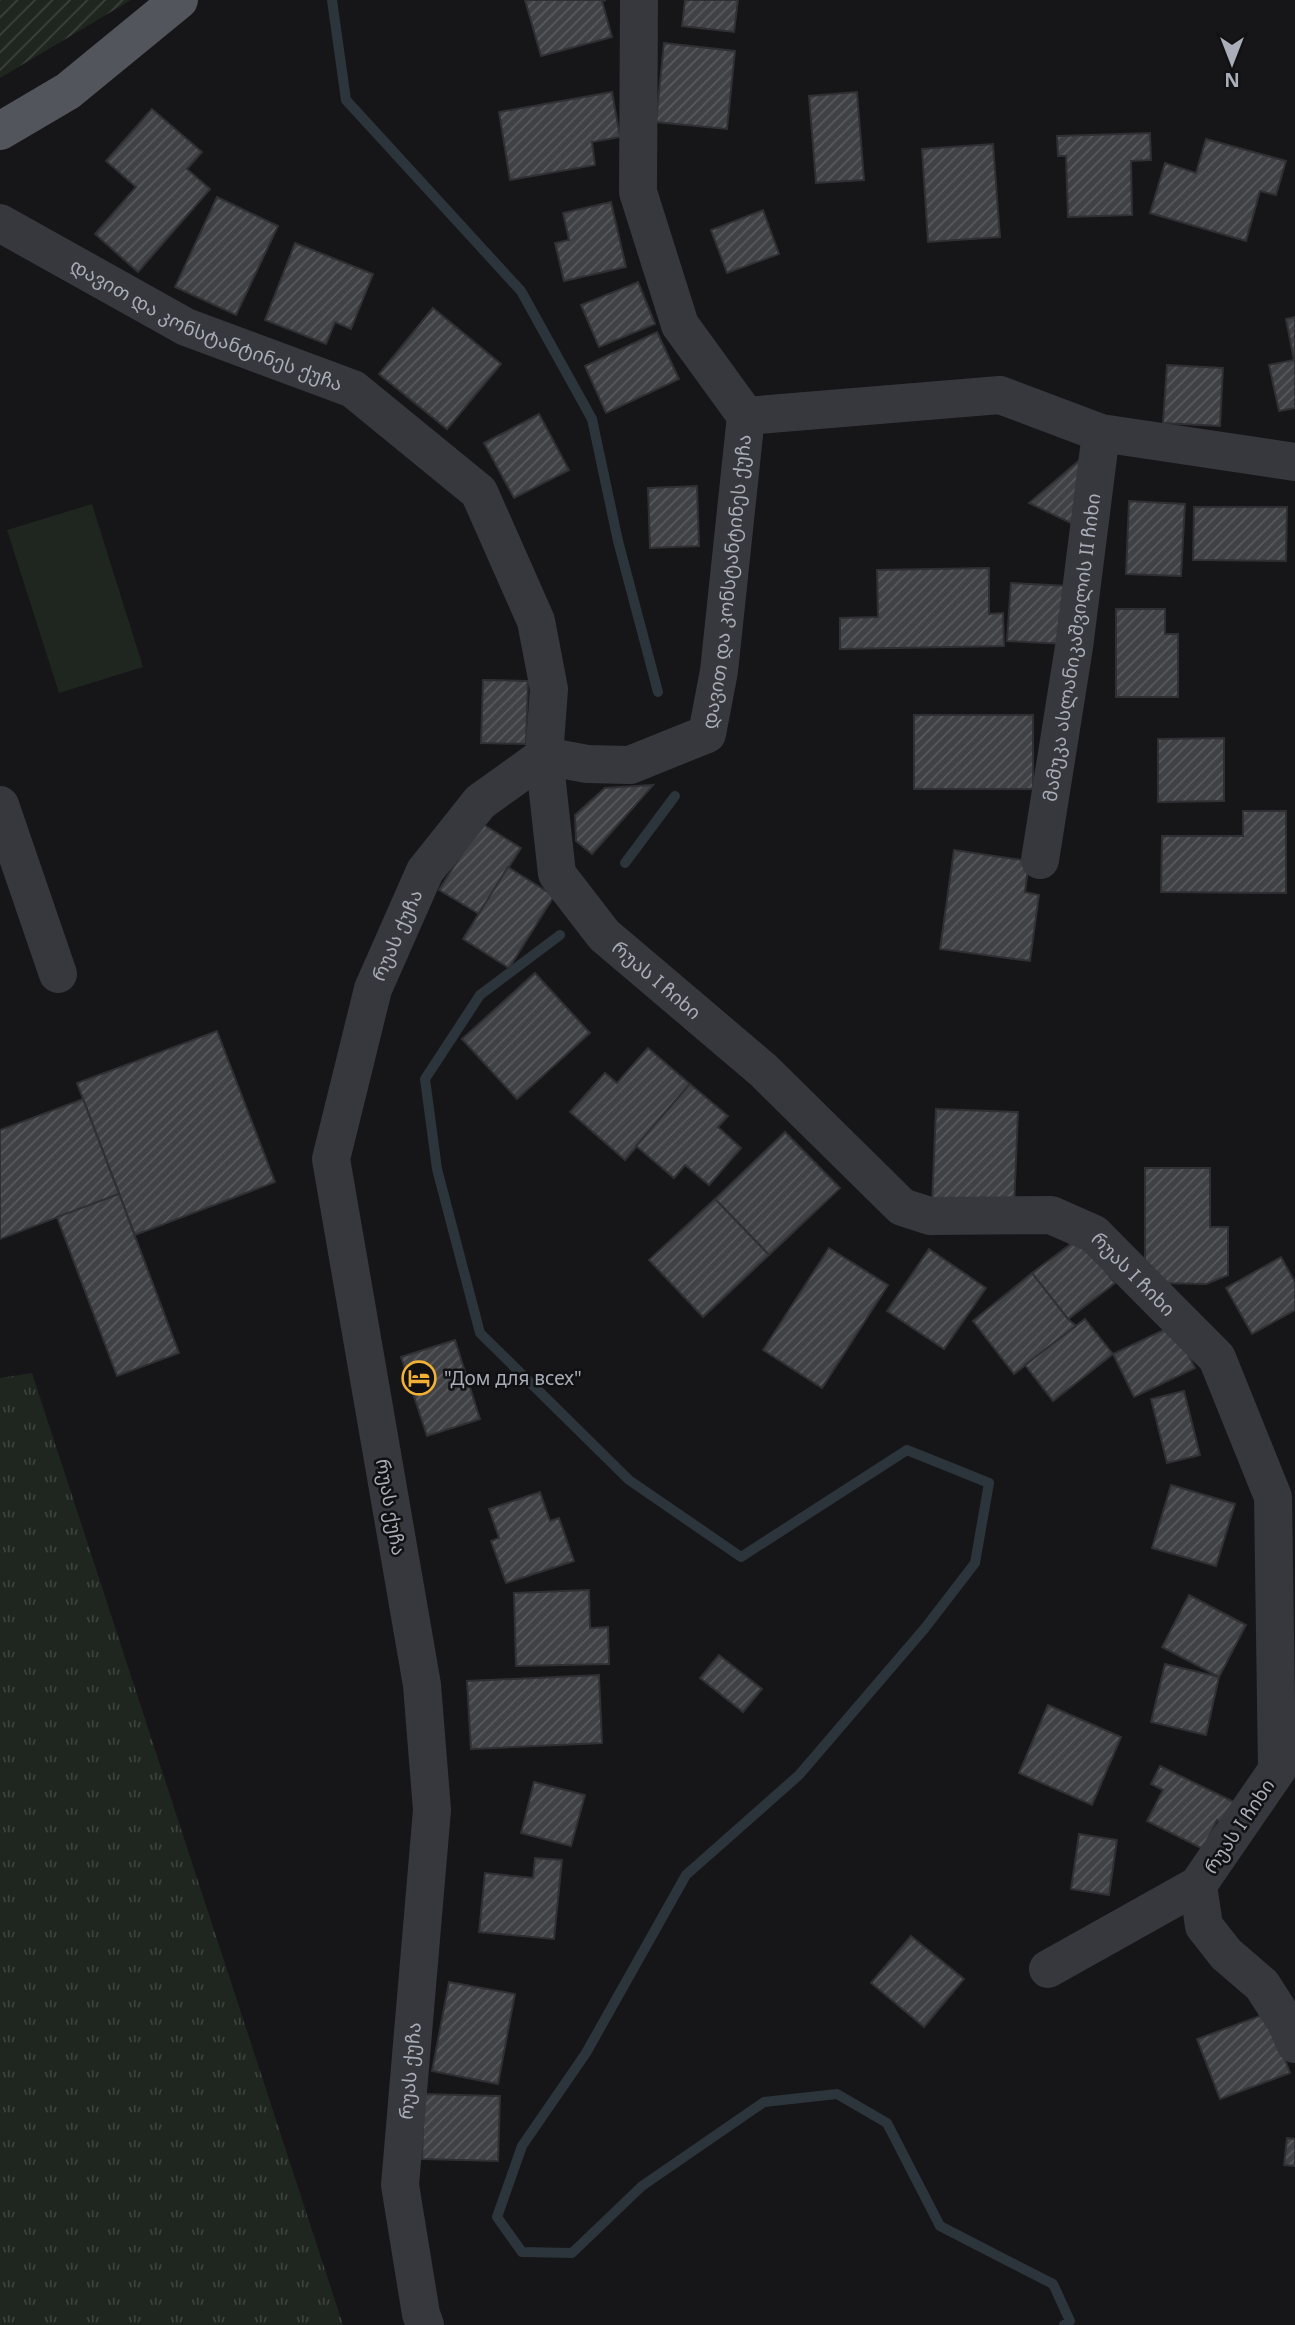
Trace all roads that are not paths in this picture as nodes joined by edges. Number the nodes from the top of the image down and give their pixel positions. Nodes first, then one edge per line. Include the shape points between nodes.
1 (179, 0) edge
2 (639, 0) edge
3 (0, 131) edge
4 (0, 223) edge
5 (746, 416) junction
6 (1101, 433) junction
7 (1295, 462) edge
8 (544, 756) junction
9 (0, 805) edge
10 (1040, 860) dead end
11 (58, 974) dead end
12 (1198, 1885) junction
13 (1048, 1969) dead end
14 (1295, 2044) edge
15 (425, 2325) edge

1 - 3 main road via 68,91
2 - 5 street, დავით და კონსტანტინეს ქუჩა via 638,192 680,325
4 - 8 street, დავით და კონსტანტინეს ქუჩა via 186,327 353,389 478,492 536,621 549,689
5 - 6 street via 1000,395
5 - 8 street, დავით და კონსტანტინეს ქუჩა via 719,671 707,734 630,765
6 - 7 street
6 - 10 street, მამუკა ასლანიკაშვილის II ჩიხი via 1074,647
8 - 12 street, რუას I ჩიხი via 557,874 604,935 763,1070 902,1207 930,1216 1051,1215 1094,1234 1217,1358 1273,1497 1277,1770
8 - 15 street, რუას ქუჩა via 480,802 425,871 373,989 331,1159 422,1685 431,1796 400,2185
9 - 11 street
12 - 13 street, რუას I ჩიხი
12 - 14 street via 1204,1926 1226,1954 1262,1985

